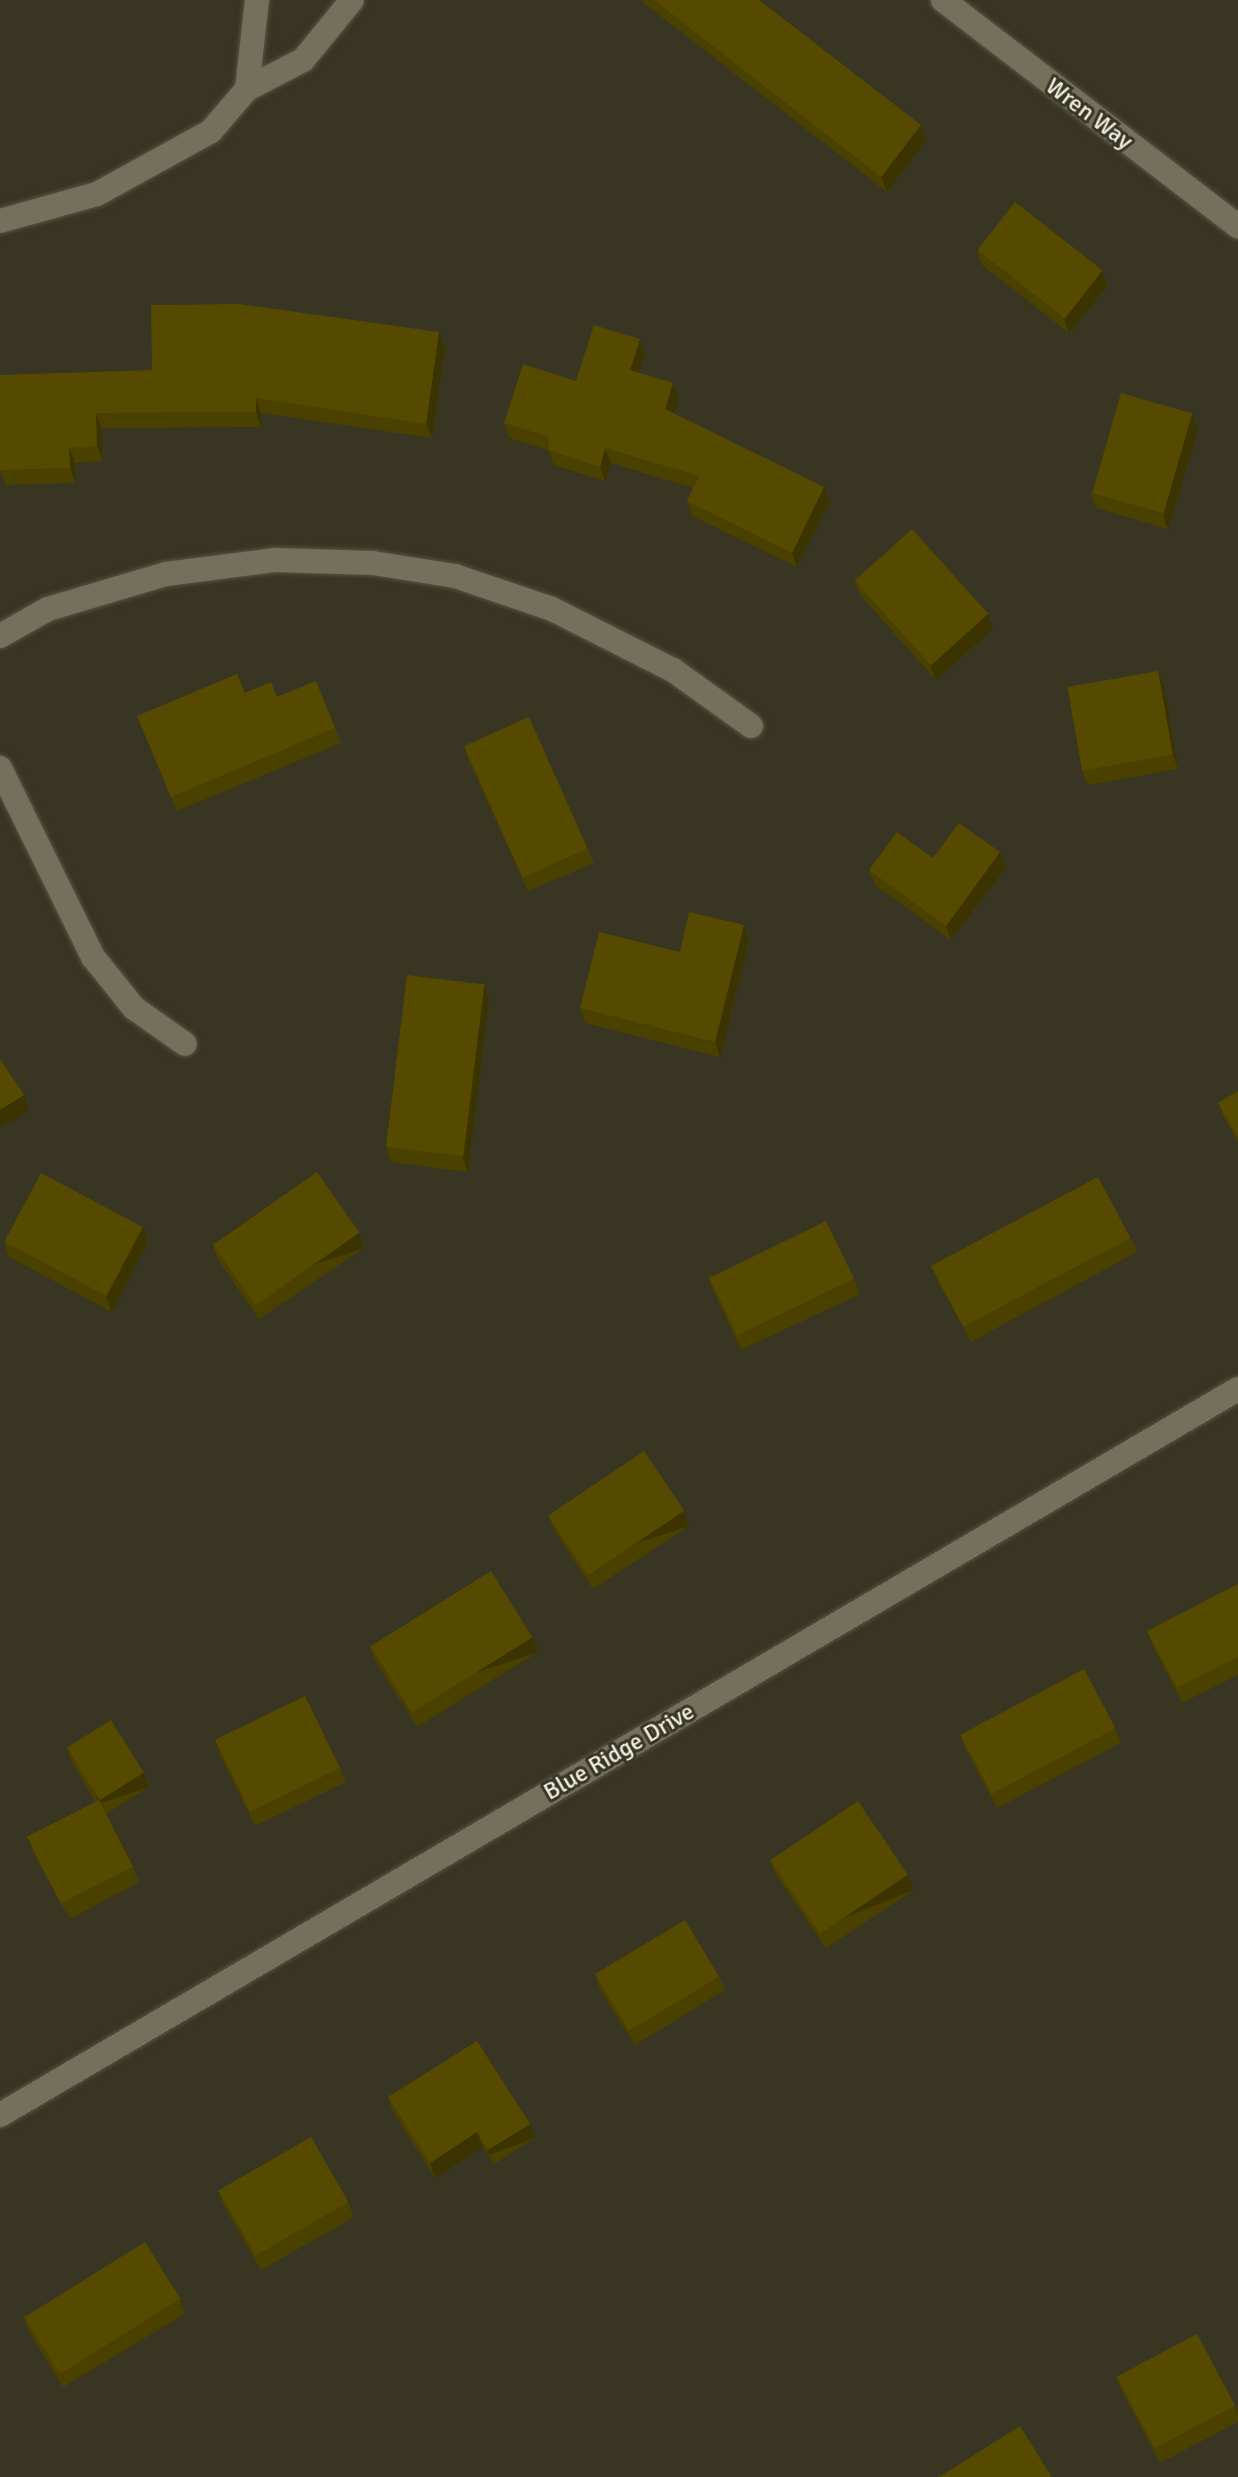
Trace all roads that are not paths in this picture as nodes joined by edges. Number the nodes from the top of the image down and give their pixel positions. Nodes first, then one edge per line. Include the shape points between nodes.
1 (257, 0) edge
2 (352, 0) edge
3 (943, 0) edge
4 (247, 89) junction
5 (0, 221) edge
6 (1238, 226) edge
7 (0, 636) edge
8 (751, 726) dead end
9 (0, 768) edge
10 (185, 1044) dead end
11 (1238, 1389) edge
12 (0, 2115) edge

1 - 4 street
2 - 4 street via 303,60
3 - 6 street, Wren Way
4 - 5 street via 211,131 163,162 97,194
7 - 8 street via 48,609 166,574 276,560 373,563 455,576 552,609 673,670
9 - 10 street via 93,957 134,1008
11 - 12 street, Blue Ridge Drive

